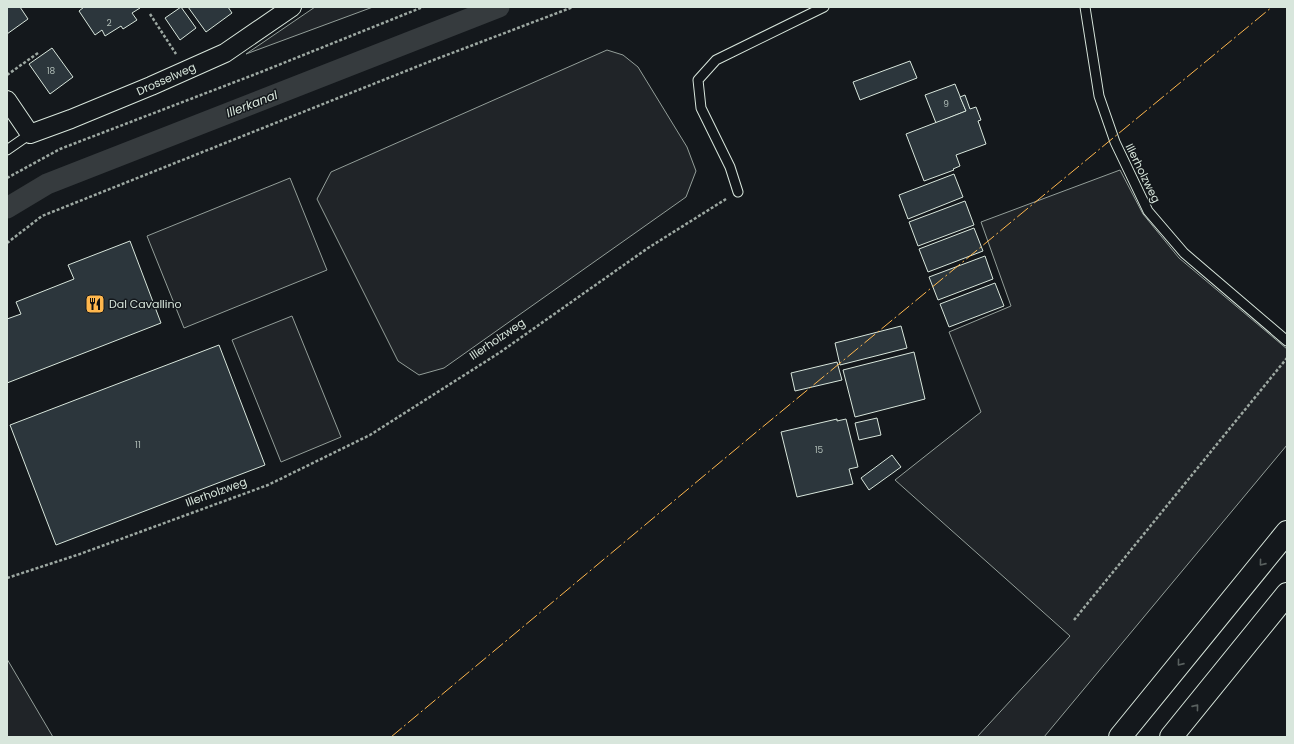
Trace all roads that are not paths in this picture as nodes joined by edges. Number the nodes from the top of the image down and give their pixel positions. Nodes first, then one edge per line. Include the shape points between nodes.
1 (292, 7) edge
2 (824, 7) edge
3 (1085, 7) edge
4 (7, 100) edge
5 (30, 134) junction
6 (7, 150) edge
7 (738, 192) road end
8 (1287, 341) edge
9 (1287, 532) edge
10 (1287, 594) edge
11 (1120, 737) edge
12 (1172, 737) edge

1 - 5 street, Drosselweg via 225,53
2 - 7 lane via 716,60 698,80 701,108 730,167
3 - 8 lane, Illerholzweg via 1099,96 1115,142 1148,211 1184,253
4 - 5 street
5 - 6 lane
9 -> 11 highway
12 -> 10 highway

